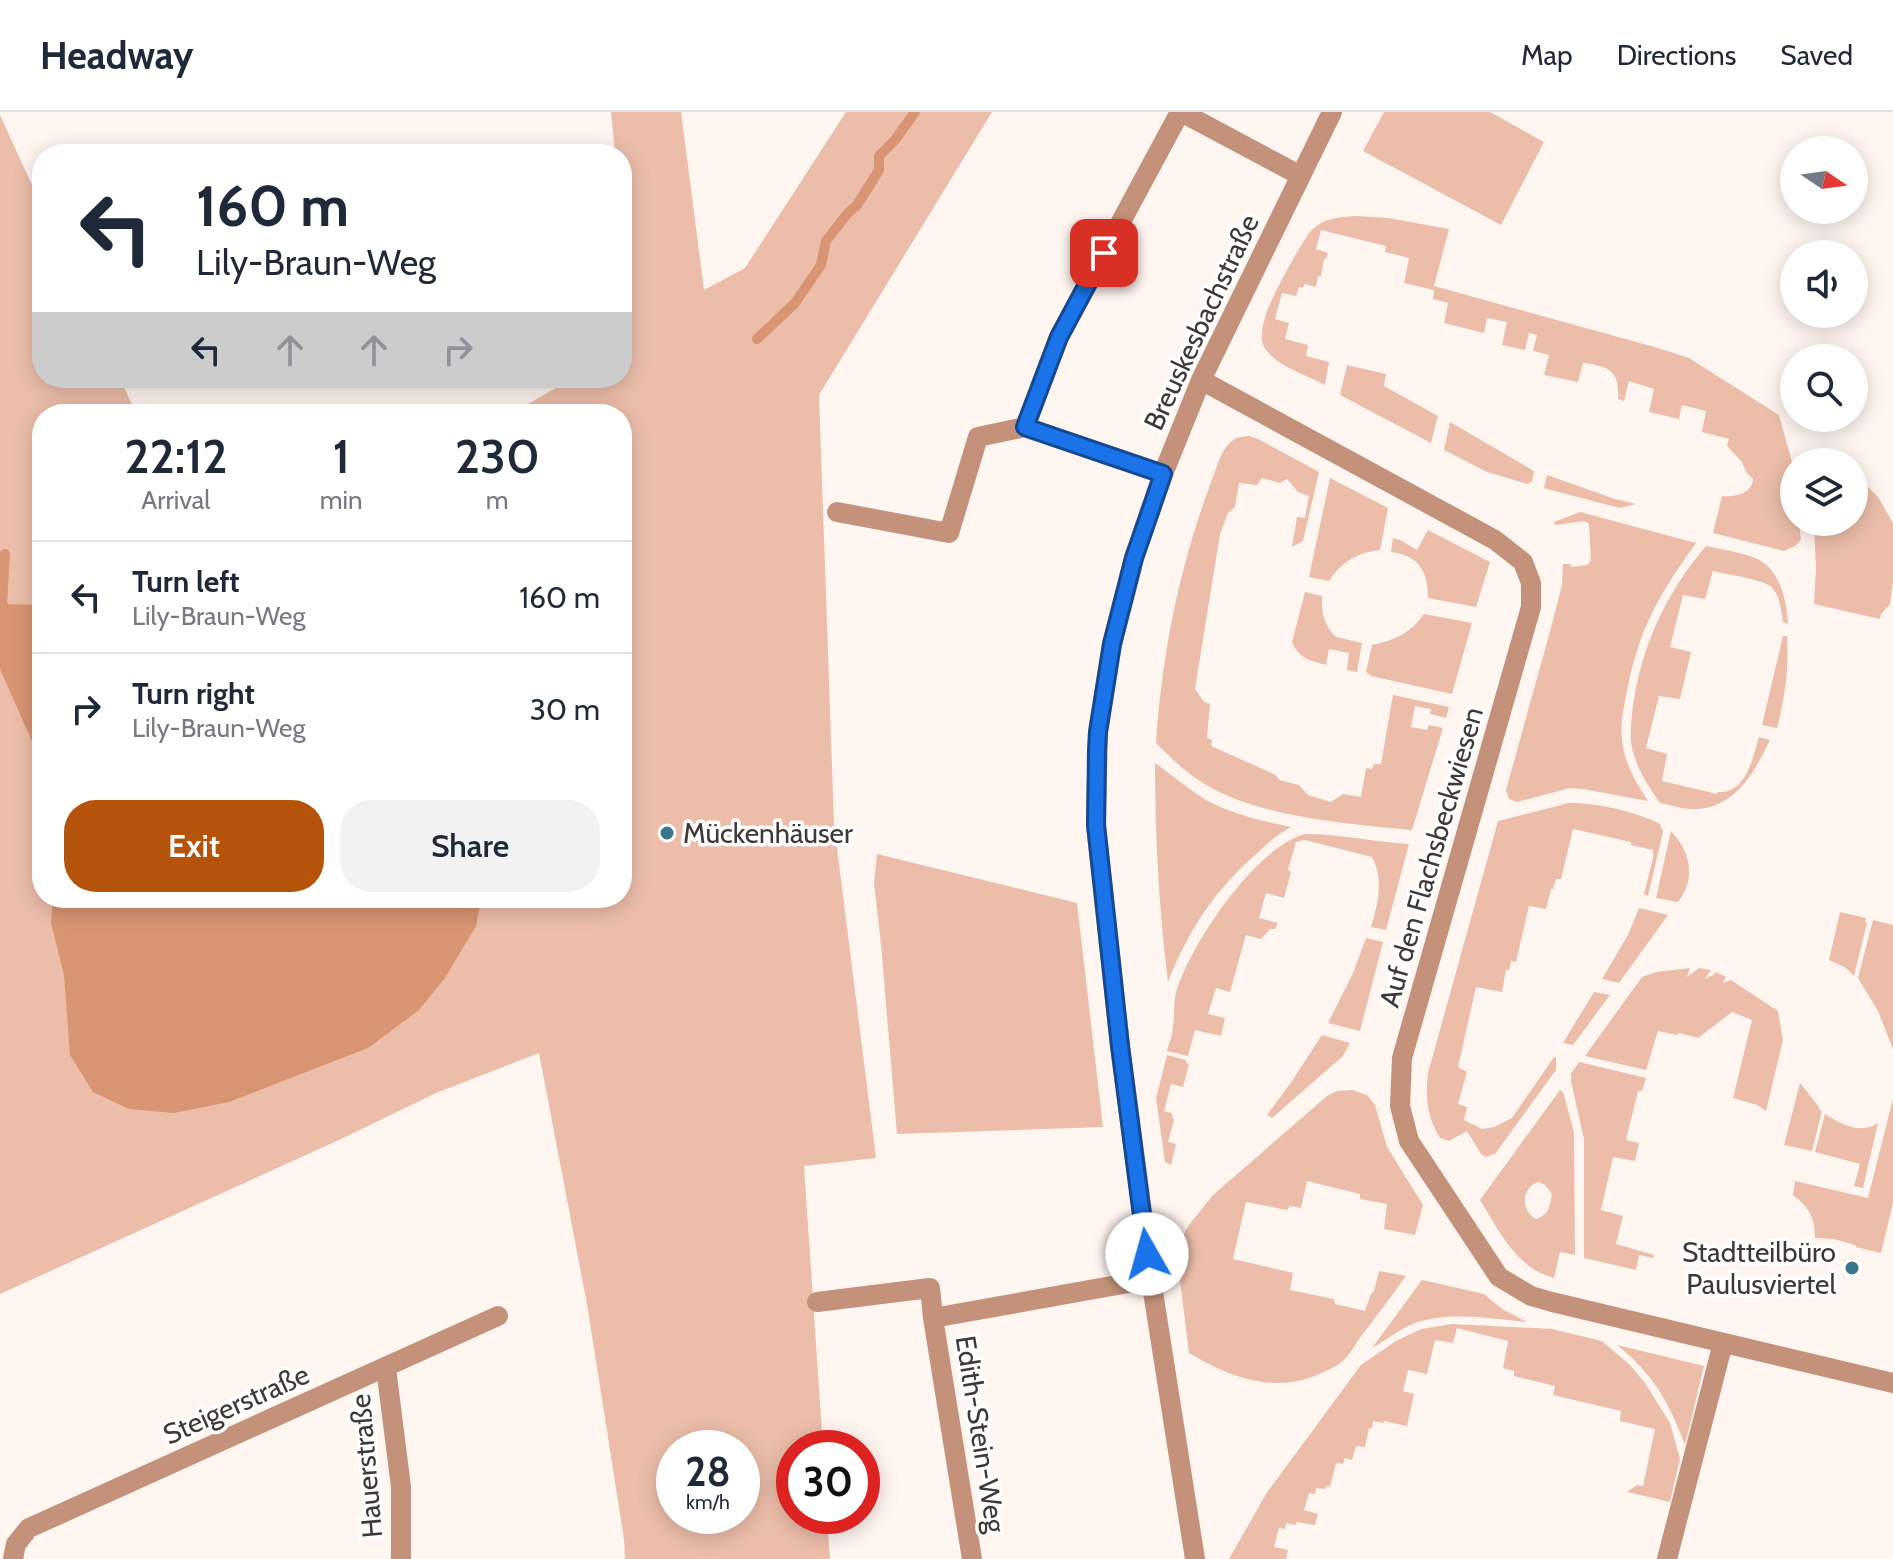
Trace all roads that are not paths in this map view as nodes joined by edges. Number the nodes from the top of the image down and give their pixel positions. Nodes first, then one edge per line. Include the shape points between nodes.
1 (1180, 112) edge
2 (1332, 112) edge
3 (1301, 176) junction
4 (1201, 380) junction
5 (1025, 427) junction
6 (1163, 474) junction
7 (837, 512) dead end
8 (1151, 1279) junction
9 (817, 1302) dead end
10 (498, 1316) dead end
11 (933, 1318) junction
12 (1723, 1343) junction
13 (386, 1368) junction
14 (1893, 1383) edge
15 (13, 1559) edge
16 (401, 1559) edge
17 (972, 1559) edge
18 (1195, 1559) edge
19 (1667, 1559) edge

1 - 3 street
1 - 5 street via 1059,337
2 - 3 street, Breuskesbachstraße
3 - 4 street, Breuskesbachstraße
4 - 6 street, Breuskesbachstraße
4 - 12 street, Auf den Flachsbeckwiesen via 1495,540 1523,562 1531,583 1531,607 1402,1058 1400,1106 1409,1141 1499,1277 1531,1296
5 - 6 street
5 - 7 street via 978,437 949,533
6 - 8 street, Breuskesbachstraße via 1112,644 1097,751 1096,825
8 - 11 street, Edith-Stein-Weg
8 - 18 street, Breuskesbachstraße
9 - 11 street, Edith-Stein-Weg via 930,1288
10 - 13 street, Steigerstraße
11 - 17 street, Edith-Stein-Weg
12 - 14 street, Auf den Flachsbeckwiesen
12 - 19 street
13 - 15 street, Steigerstraße via 29,1528 16,1544
13 - 16 street, Hauerstraße via 401,1487

